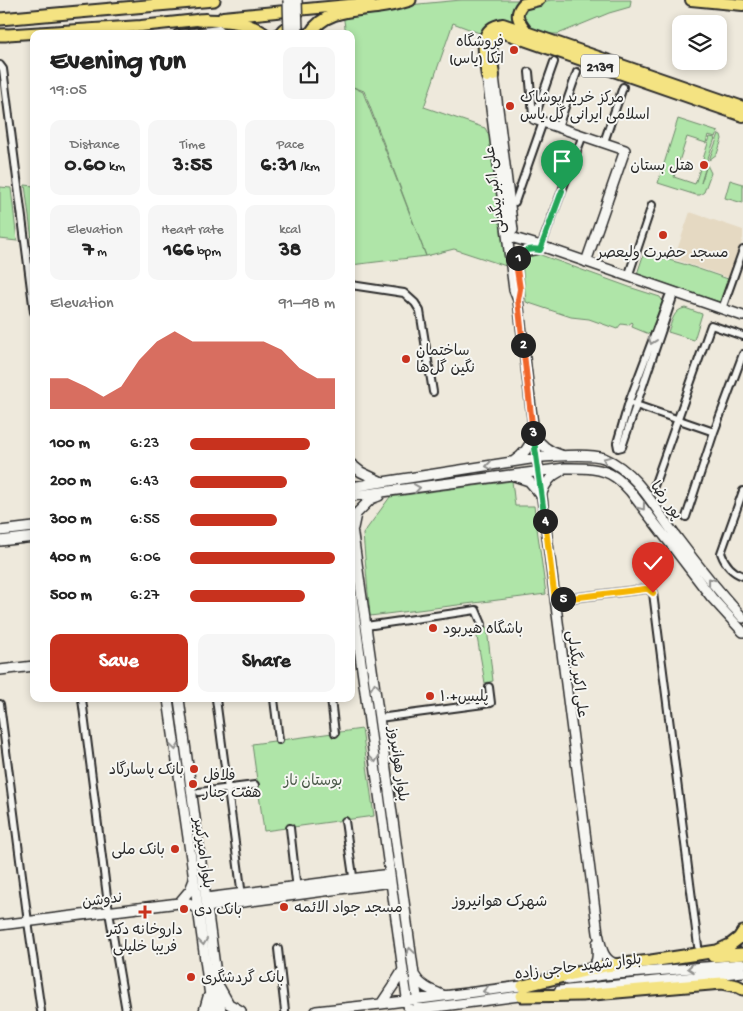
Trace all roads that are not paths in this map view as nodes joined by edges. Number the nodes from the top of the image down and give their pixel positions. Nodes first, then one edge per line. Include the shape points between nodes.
1 (214, 0) edge
2 (288, 0) edge
3 (297, 0) edge
4 (411, 0) edge
5 (539, 0) edge
6 (691, 0) edge
7 (743, 5) edge
8 (0, 19) edge
9 (199, 20) junction
10 (141, 26) junction
11 (86, 30) edge
12 (126, 30) edge
13 (258, 30) edge
14 (283, 30) edge
15 (289, 30) edge
16 (297, 30) edge
17 (299, 30) edge
18 (313, 30) edge
19 (527, 32) junction
20 (30, 34) edge
21 (2, 35) edge
22 (554, 62) dead end
23 (1, 65) edge
24 (529, 72) dead end
25 (577, 72) dead end
26 (491, 77) junction
27 (623, 87) dead end
28 (677, 92) junction
29 (743, 107) edge
30 (743, 116) edge
31 (534, 119) junction
32 (743, 121) edge
33 (543, 122) junction
34 (558, 127) junction
35 (582, 135) junction
36 (604, 142) junction
37 (516, 202) dead end
38 (652, 205) dead end
39 (511, 241) junction
40 (540, 249) junction
41 (743, 250) edge
42 (586, 262) junction
43 (516, 263) junction
44 (628, 276) junction
45 (30, 282) edge
46 (355, 286) edge
47 (671, 296) junction
48 (518, 300) junction
49 (722, 309) junction
50 (743, 316) edge
51 (743, 322) edge
52 (743, 336) edge
53 (743, 354) edge
54 (433, 392) dead end
55 (632, 404) junction
56 (677, 420) junction
57 (714, 432) junction
58 (534, 434) junction
59 (563, 456) junction
60 (537, 458) junction
61 (511, 463) junction
62 (355, 467) edge
63 (565, 468) junction
64 (539, 472) junction
65 (512, 475) junction
66 (382, 482) junction
67 (355, 485) edge
68 (654, 486) dead end
69 (743, 491) edge
70 (388, 492) junction
71 (542, 495) junction
72 (355, 496) edge
73 (355, 517) edge
74 (686, 517) dead end
75 (30, 527) edge
76 (0, 531) edge
77 (30, 537) edge
78 (0, 541) edge
79 (355, 547) edge
80 (743, 576) edge
81 (555, 600) junction
82 (743, 618) edge
83 (482, 624) dead end
84 (366, 626) junction
85 (743, 632) edge
86 (355, 638) edge
87 (30, 666) edge
88 (0, 670) edge
89 (489, 687) dead end
90 (82, 702) edge
91 (168, 702) edge
92 (179, 702) edge
93 (216, 702) edge
94 (274, 702) edge
95 (331, 702) edge
96 (0, 704) edge
97 (379, 718) junction
98 (335, 733) dead end
99 (279, 740) dead end
100 (255, 785) dead end
101 (228, 788) junction
102 (199, 792) dead end
103 (345, 821) dead end
104 (290, 828) dead end
105 (391, 878) junction
106 (194, 879) junction
107 (354, 883) junction
108 (297, 891) junction
109 (243, 898) junction
110 (179, 903) junction
111 (204, 905) junction
112 (109, 912) junction
113 (28, 922) junction
114 (0, 925) edge
115 (743, 932) edge
116 (598, 933) junction
117 (698, 946) dead end
118 (278, 949) dead end
119 (652, 961) junction
120 (619, 965) junction
121 (742, 968) edge
122 (403, 970) junction
123 (413, 971) junction
124 (582, 972) junction
125 (213, 984) junction
126 (722, 984) junction
127 (743, 989) edge
128 (523, 991) junction
129 (445, 996) junction
130 (412, 1000) junction
131 (380, 1004) junction
132 (41, 1011) edge
133 (126, 1011) edge
134 (204, 1011) edge
135 (212, 1011) edge
136 (221, 1011) edge
137 (241, 1011) edge
138 (285, 1011) edge
139 (316, 1011) edge
140 (412, 1011) edge

1 - 8 highway
2 - 15 street, bridge
3 - 17 street, bridge
4 - 9 main road
4 - 18 highway via 331,14
5 - 19 main road via 523,4 518,11 519,22
6 - 7 main road
9 - 10 main road
9 - 13 highway via 240,22
10 - 11 main road
10 - 12 street
14 - 16 highway via 295,27
19 - 26 main road, 2139 via 503,24 489,29 484,42
19 - 29 main road, 2139
20 - 21 main road
22 - 31 street
23 - 45 street
24 - 31 street
25 - 34 street
26 - 28 main road, 2139 via 494,37 504,33
26 - 39 street, علی اکبر بیگدلی
27 - 36 street
28 - 30 main road, 2139
28 - 32 street via 699,105
31 - 33 street
33 - 34 street
33 - 37 street
34 - 35 street
35 - 36 street
35 - 40 street
36 - 42 street via 625,150
38 - 44 street
39 - 40 street
39 - 43 street, علی اکبر بیگدلی
39 - 48 street, علی اکبر بیگدلی via 514,290
40 - 42 street
40 - 43 street via 523,252
40 - 47 street
41 - 49 street
42 - 44 street
43 - 48 street, علی اکبر بیگدلی via 520,289
44 - 49 street
46 - 54 street via 404,293 415,303 420,310
47 - 51 street
47 - 55 street
48 - 58 street, علی اکبر بیگدلی
49 - 50 street
52 - 56 street via 711,325
53 - 57 street
55 - 55 street via 617,442 618,448 622,447
55 - 56 street
56 - 57 street
56 - 68 street
57 - 74 street
58 - 59 street via 546,448
58 - 60 street, علی اکبر بیگدلی
58 - 61 street via 526,452
59 - 60 street, پور رضا
82 -> 59 street, پور رضا via 623,469 602,458
60 - 61 street, پور رضا
60 - 64 street, علی اکبر بیگدلی
61 -> 66 street, پور رضا
62 - 66 street
63 - 64 street, پور رضا
63 - 71 street via 550,478
63 -> 85 street, پور رضا via 603,472 625,486 712,598
64 - 65 street, پور رضا
64 - 71 street, علی اکبر بیگدلی
70 -> 65 street, پور رضا
65 - 71 street via 529,481
66 - 67 street, پور رضا
69 - 80 street via 721,553 731,570
70 - 72 street, پور رضا
70 - 73 street via 371,499
71 - 81 street, علی اکبر بیگدلی
75 - 76 street
77 - 78 street
79 - 84 street, بلوار هوانیروز
81 - 116 street, علی اکبر بیگدلی
81 - 117 street via 645,589 653,593
83 - 84 street via 476,610
97 -> 84 street, بلوار هوانیروز
86 -> 105 street, بلوار هوانیروز
87 - 88 street
89 - 97 street via 491,703
90 - 112 street
91 -> 106 street, بلوار امیرکبیر
92 - 111 street, بلوار امیرکبیر
93 - 101 street
94 - 99 street
95 - 98 street
96 - 113 street
123 -> 97 street, بلوار هوانیروز
100 - 101 street
101 - 102 street
101 - 109 street
103 - 107 street
104 - 108 street
105 - 107 street
105 - 122 street, بلوار هوانیروز
106 - 110 street
106 - 111 street, بلوار امیرکبیر
107 - 108 street
108 - 109 street
109 - 111 street
110 - 111 street
110 - 112 street, ندوشن
111 - 125 street, بلوار امیرکبیر
112 - 113 street, ندوشن
112 - 133 street
113 - 114 street, ندوشن
113 - 132 street
115 - 119 highway via 730,945 717,950
116 - 120 street, علی اکبر بیگدلی via 603,954 607,960
116 - 124 street, علی اکبر بیگدلی via 595,966
118 - 138 street
119 - 120 highway
119 - 121 highway
120 - 124 highway
121 - 126 highway
121 - 128 street, بلوار شهید حاجی زاده via 589,987
122 - 130 street, بلوار هوانیروز
122 - 131 street
123 - 129 street via 418,982
123 - 130 street, بلوار هوانیروز
124 - 128 highway
125 - 134 street
125 - 135 street, بلوار امیرکبیر
125 - 136 street, بلوار امیرکبیر
125 - 137 street via 229,1004
126 - 127 highway
126 - 128 highway via 582,995
128 -> 129 street, بلوار شهید حاجی زاده
128 - 140 street, بلوار شهید حاجی زاده
129 - 130 street, بلوار شهید حاجی زاده
130 - 131 street, بلوار شهید حاجی زاده
130 - 140 street, بلوار هوانیروز
131 - 139 street, بلوار شهید حاجی زاده

